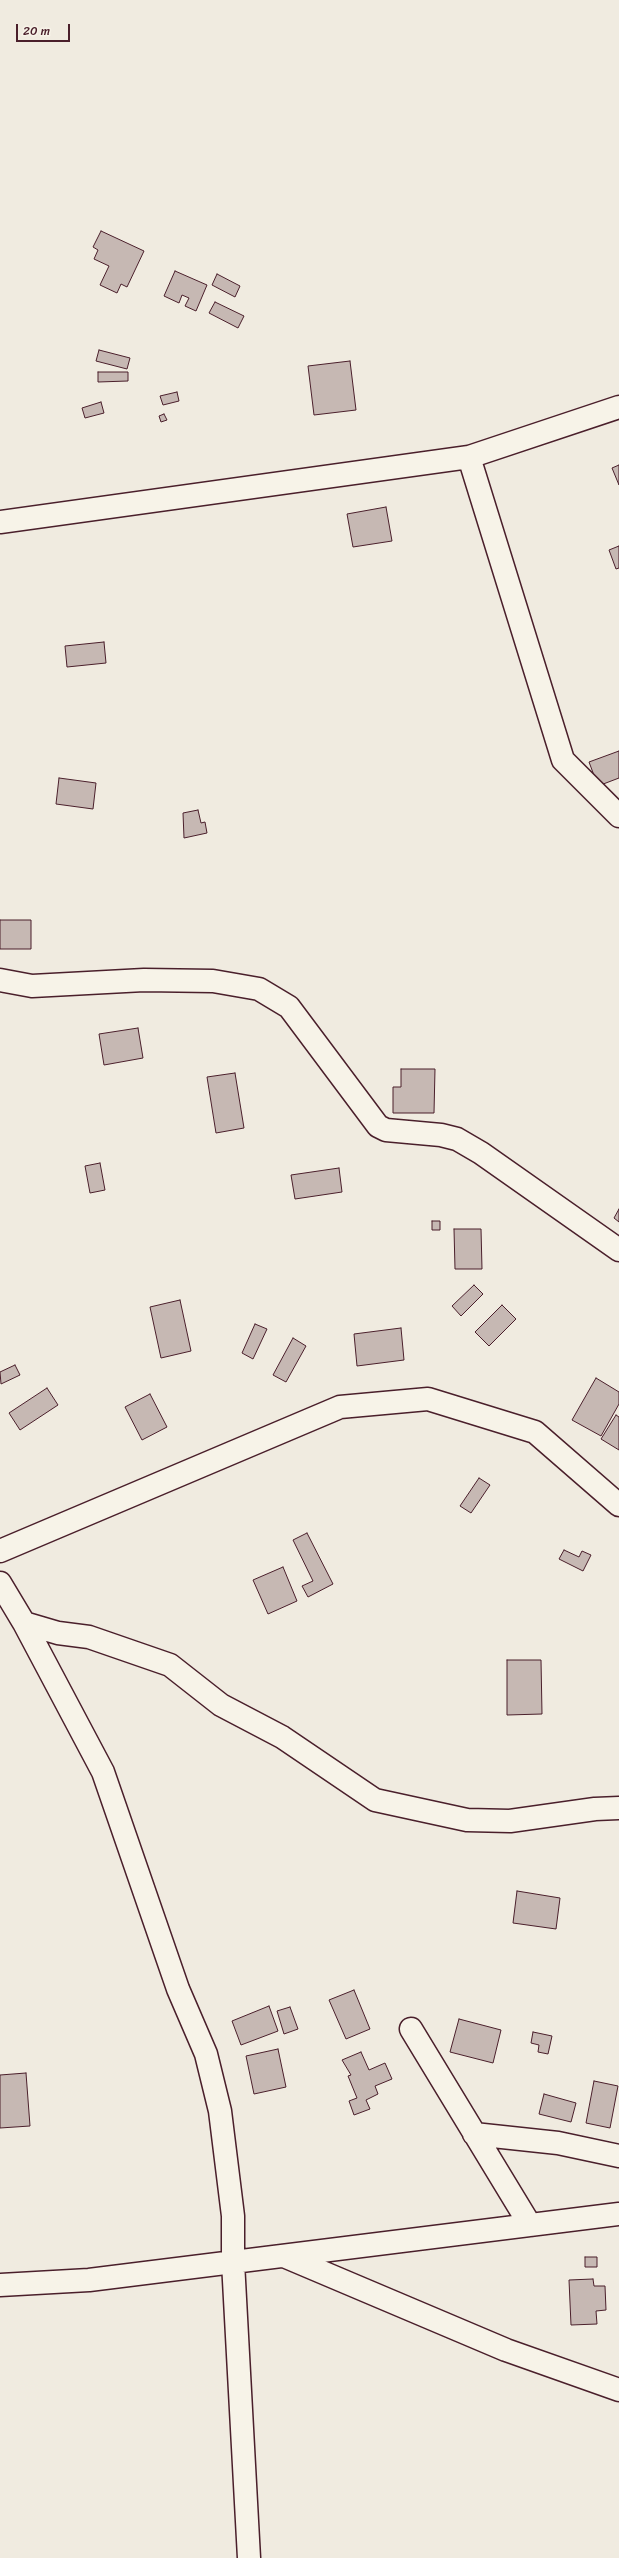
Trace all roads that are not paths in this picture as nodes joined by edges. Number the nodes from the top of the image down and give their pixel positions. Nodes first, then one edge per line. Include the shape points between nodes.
1 (619, 407) edge
2 (469, 457) junction
3 (0, 522) edge
4 (619, 816) edge
5 (0, 980) edge
6 (619, 1250) edge
7 (619, 1505) edge
8 (0, 1551) edge
9 (0, 1583) edge
10 (24, 1623) junction
11 (619, 1808) edge
12 (411, 2030) dead end
13 (474, 2134) junction
14 (619, 2156) edge
15 (619, 2214) edge
16 (530, 2225) junction
17 (283, 2256) junction
18 (232, 2262) junction
19 (0, 2285) edge
20 (619, 2390) edge
21 (249, 2558) edge

1 - 2 street
2 - 3 street
2 - 4 street via 562,760
5 - 6 street via 32,986 144,980 213,982 259,989 289,1006 378,1126 386,1130 457,1139 481,1152
7 - 8 street via 535,1432 428,1399 340,1407
9 - 10 street
10 - 11 street via 58,1633 89,1637 170,1665 221,1705 282,1737 375,1800 467,1820 510,1821
10 - 18 street via 103,1772 178,1989 206,2054 220,2111 233,2216
12 - 13 street
13 - 14 street via 558,2143
13 - 16 street
15 - 16 street
16 - 17 street
17 - 18 street
17 - 20 street via 506,2350
18 - 19 street via 89,2280
18 - 21 street

